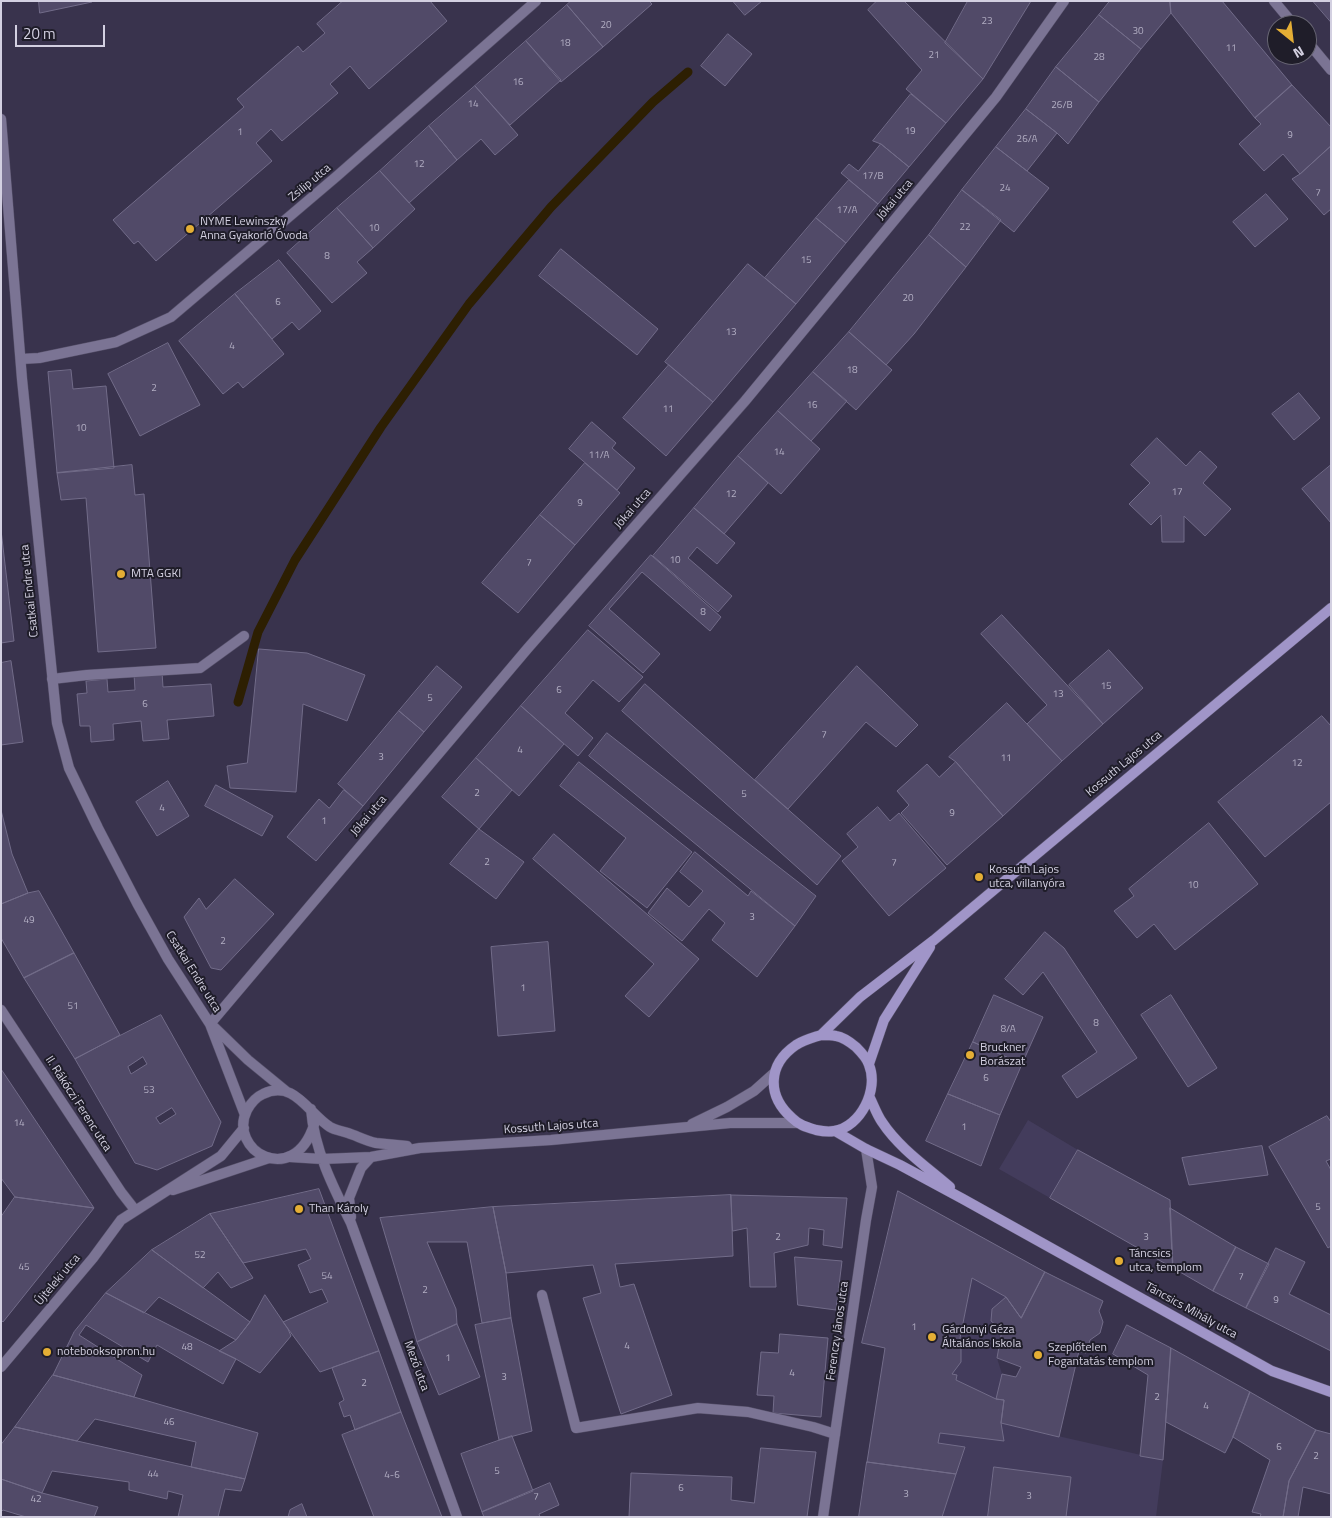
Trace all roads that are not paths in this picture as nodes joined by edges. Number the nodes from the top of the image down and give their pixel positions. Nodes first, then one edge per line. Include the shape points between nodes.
1 (536, 1) edge
2 (1064, 1) edge
3 (1274, 1) edge
4 (1286, 15) edge
5 (1317, 53) edge
6 (1331, 70) edge
7 (1, 119) edge
8 (21, 360) junction
9 (1331, 608) edge
10 (244, 636) dead end
11 (52, 679) junction
12 (934, 940) junction
13 (1, 1010) edge
14 (210, 1024) junction
15 (821, 1035) junction
16 (869, 1064) junction
17 (774, 1074) junction
18 (288, 1092) junction
19 (870, 1098) junction
20 (311, 1109) junction
21 (245, 1115) junction
22 (797, 1123) junction
23 (314, 1125) junction
24 (244, 1128) junction
25 (684, 1128) junction
26 (836, 1131) junction
27 (420, 1148) junction
28 (866, 1149) junction
29 (290, 1157) junction
30 (371, 1157) junction
31 (268, 1158) junction
32 (322, 1159) junction
33 (964, 1200) junction
34 (135, 1210) junction
35 (351, 1223) junction
36 (542, 1295) dead end
37 (3, 1362) edge
38 (1331, 1392) edge
39 (835, 1434) junction
40 (456, 1517) edge
41 (823, 1517) edge

1 - 8 street, Zsilip utca via 171,317 116,342
2 - 14 street, Jókai utca via 996,97 776,363 528,648
3 - 4 street
5 - 6 street
7 - 8 street, Csatkai Endre utca
8 - 11 street, Csatkai Endre utca
9 - 12 street, Kossuth Lajos utca
10 - 11 street via 200,668
11 - 14 street, Csatkai Endre utca via 56,723 69,768 137,903
12 - 15 street, Kossuth Lajos utca via 860,997
12 - 16 street, Kossuth Lajos utca via 884,1020
13 - 34 street, II. Rákóczi Ferenc utca
14 - 18 street, Csatkai Endre utca
14 - 21 street, Csatkai Endre utca
15 - 16 street via 845,1040 860,1051
15 - 17 street via 796,1046 782,1058
16 - 19 street via 872,1073
17 - 22 street via 778,1103
17 - 25 street, Kossuth Lajos utca via 748,1095
18 - 20 street
18 - 21 street via 264,1093
19 - 26 street via 856,1119
19 - 33 street, Táncsics Mihály utca via 893,1136
20 - 23 street
20 - 27 street, Kossuth Lajos utca via 330,1127 375,1142
21 - 24 street
22 - 25 street, Kossuth Lajos utca via 730,1123
22 - 26 street via 820,1131
23 - 29 street via 309,1140
23 - 32 street, Mező utca
24 - 31 street via 252,1147
24 - 34 street, Újteleki utca via 221,1156
25 - 27 street, Kossuth Lajos utca
26 - 28 street, Táncsics Mihály utca
27 - 30 street, Kossuth Lajos utca
28 - 33 street, Táncsics Mihály utca
28 - 39 street, Ferenczy János utca via 872,1187
29 - 31 street
29 - 32 street, Kossuth Lajos utca
30 - 32 street, Kossuth Lajos utca
30 - 35 street, Mező utca via 361,1168 349,1198
31 - 34 street, Újteleki utca via 169,1192
32 - 35 street, Mező utca
33 - 38 street, Táncsics Mihály utca via 1272,1371
34 - 37 street, Újteleki utca via 121,1220 87,1265
35 - 40 street, Mező utca
36 - 39 street via 576,1428 698,1408 748,1412
39 - 41 street, Ferenczy János utca

